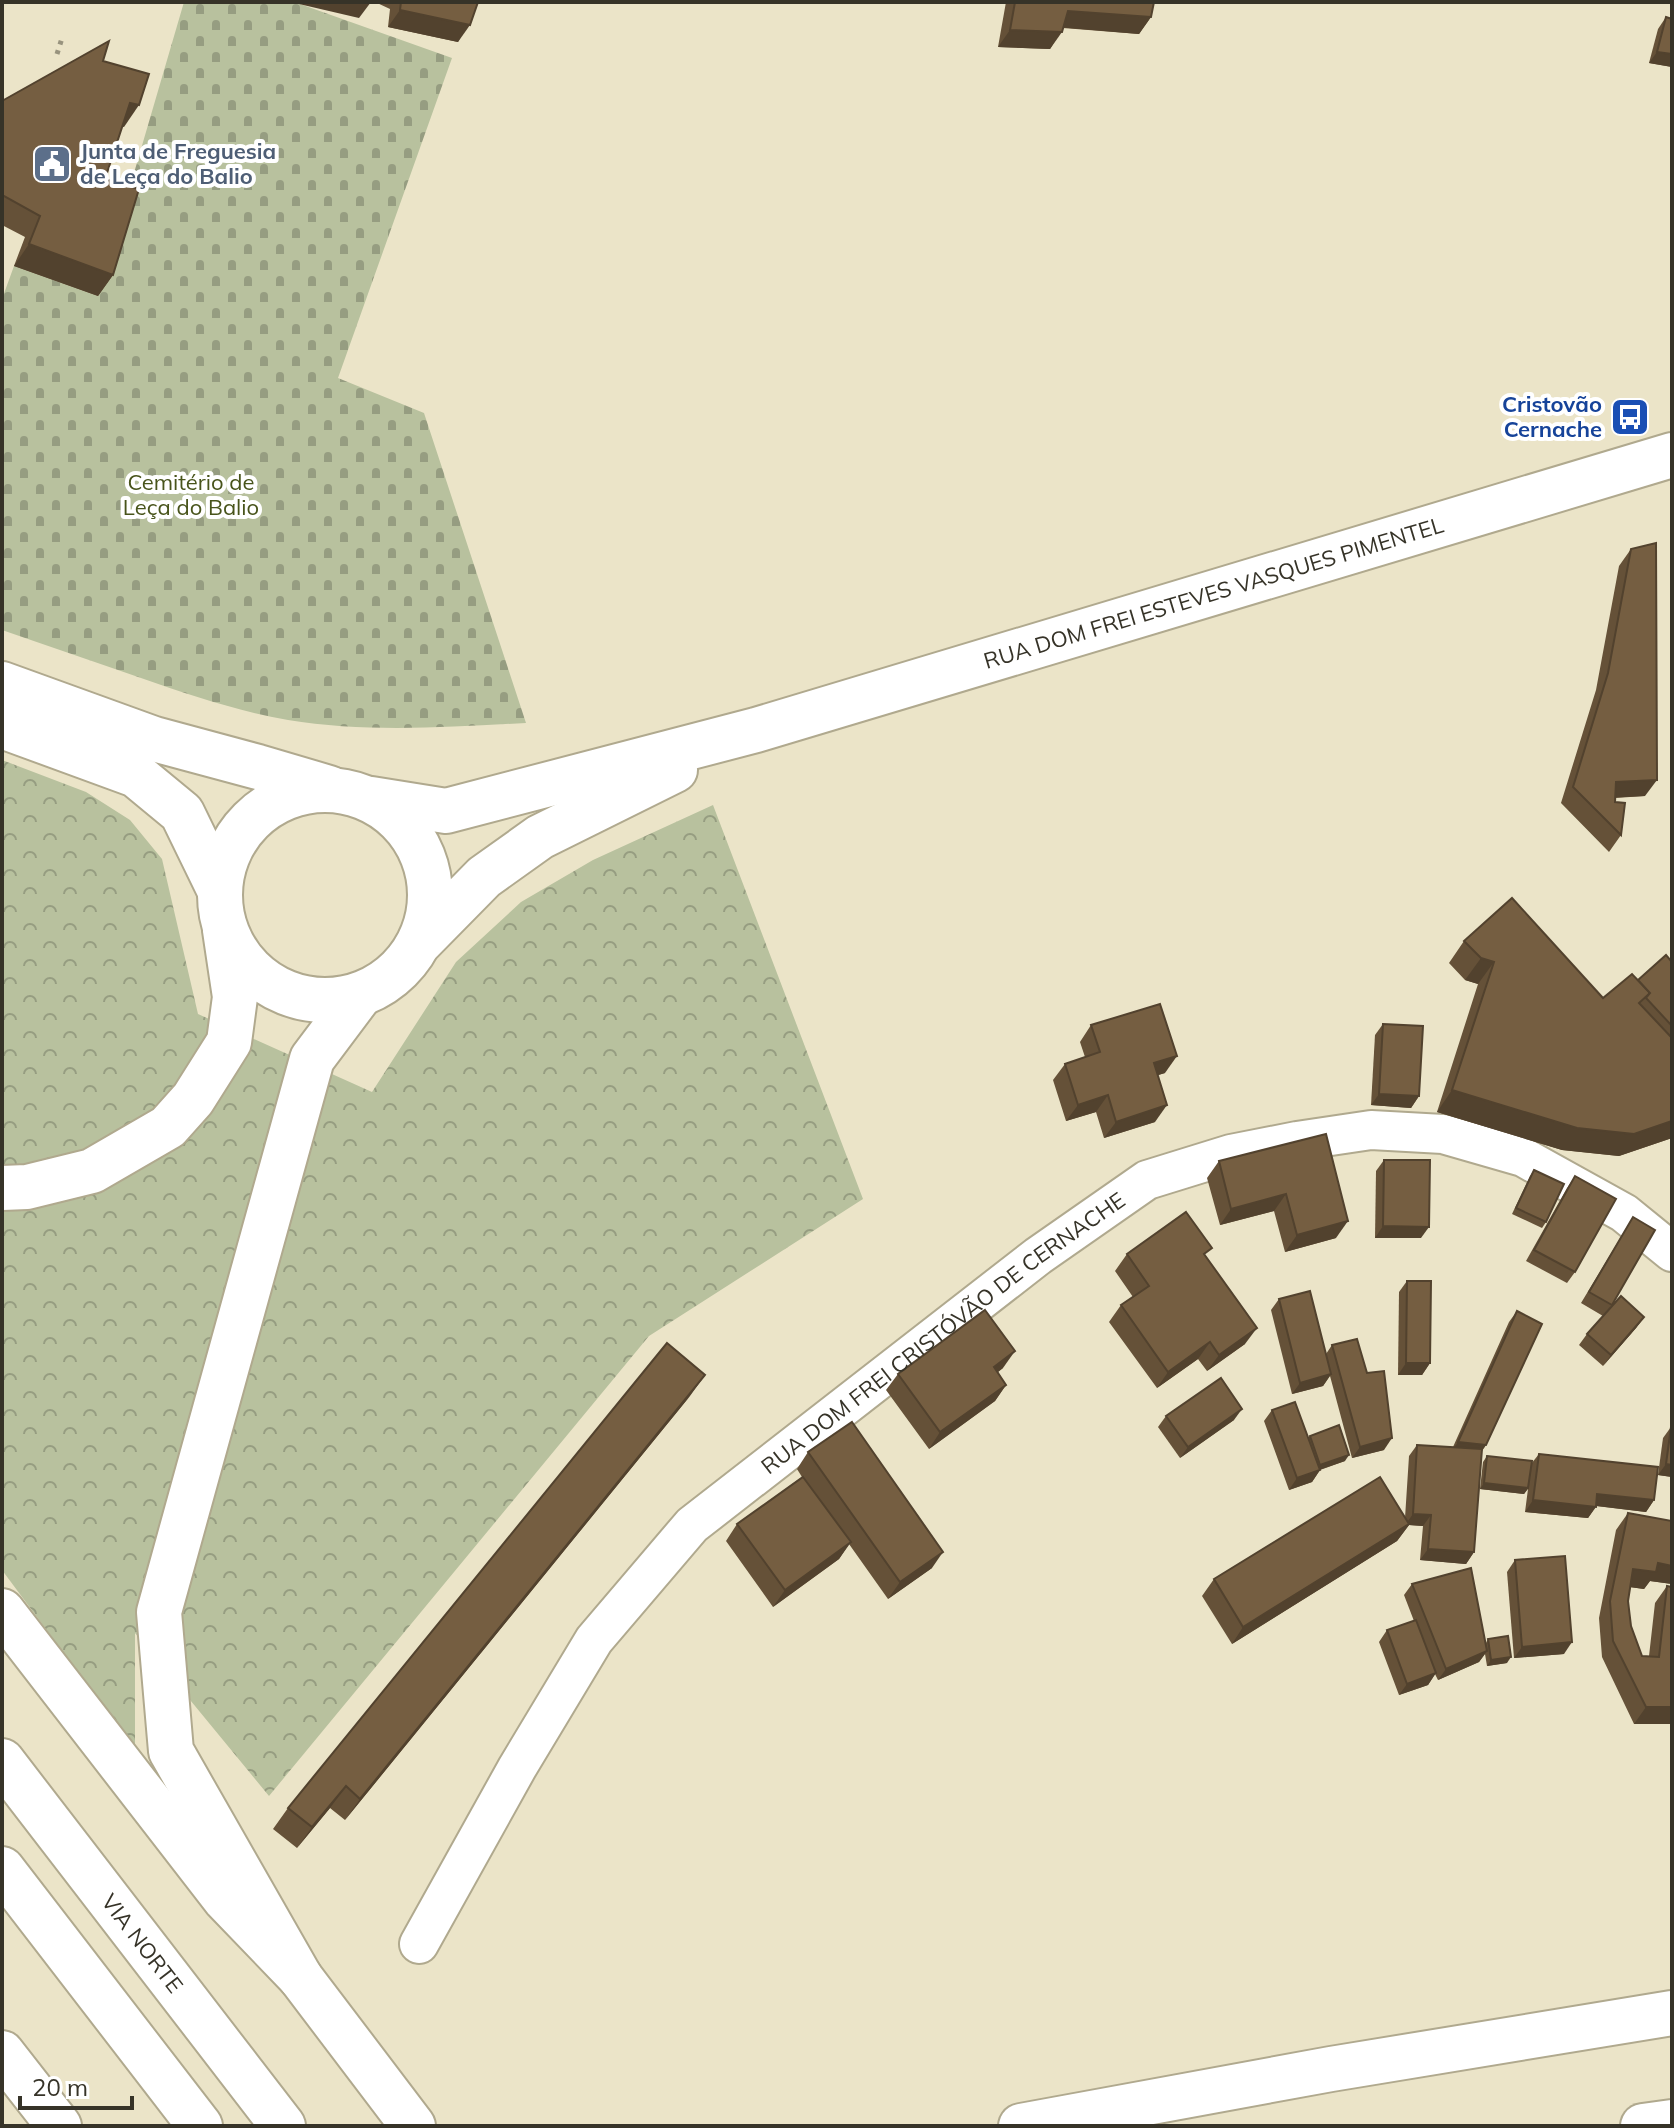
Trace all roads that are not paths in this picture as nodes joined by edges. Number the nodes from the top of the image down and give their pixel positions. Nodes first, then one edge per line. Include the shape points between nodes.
1 (1672, 455) edge
2 (2, 684) edge
3 (2, 726) edge
4 (756, 730) junction
5 (351, 794) junction
6 (222, 910) junction
7 (421, 941) junction
8 (360, 995) junction
9 (2, 1188) edge
10 (1672, 1252) edge
11 (2, 1611) edge
12 (2, 1761) edge
13 (2, 1869) edge
14 (419, 1944) dead end
15 (300, 1977) junction
16 (1672, 2013) edge
17 (2, 2053) edge
18 (1672, 2122) edge
19 (59, 2126) edge
20 (200, 2126) edge
21 (283, 2126) edge
22 (413, 2126) edge
23 (1021, 2126) edge
24 (1643, 2126) edge

1 - 4 main road, RUA DOM FREI ESTEVES VASQUES PIMENTEL
2 - 5 main road, RUA DOM FREI ESTEVES VASQUES PIMENTEL via 154,739
3 - 6 main road via 136,775 182,813
4 - 5 main road, RUA DOM FREI ESTEVES VASQUES PIMENTEL via 446,811
4 - 7 main road, RUA DOM FREI ESTEVES VASQUES PIMENTEL via 540,837 484,877
5 - 6 main road via 291,795 255,816 230,849
5 - 7 main road via 404,824 425,859 431,899
6 - 8 main road via 246,965 279,991 319,1001
6 - 9 main road via 235,997 229,1042 193,1099 168,1127 92,1171
7 - 8 main road via 396,974
8 - 15 main road via 312,1059 159,1612 171,1751
10 - 14 street, RUA DOM FREI CRISTÓVÃO DE CERNACHE via 1624,1213 1523,1157 1443,1134 1371,1130 1297,1141 1231,1154 1147,1180 1038,1256 692,1525 594,1640
11 - 15 main road via 225,1899
12 - 21 main road, VIA NORTE
13 - 20 main road
15 - 22 main road
16 - 23 main road
17 - 19 main road
18 - 24 main road

